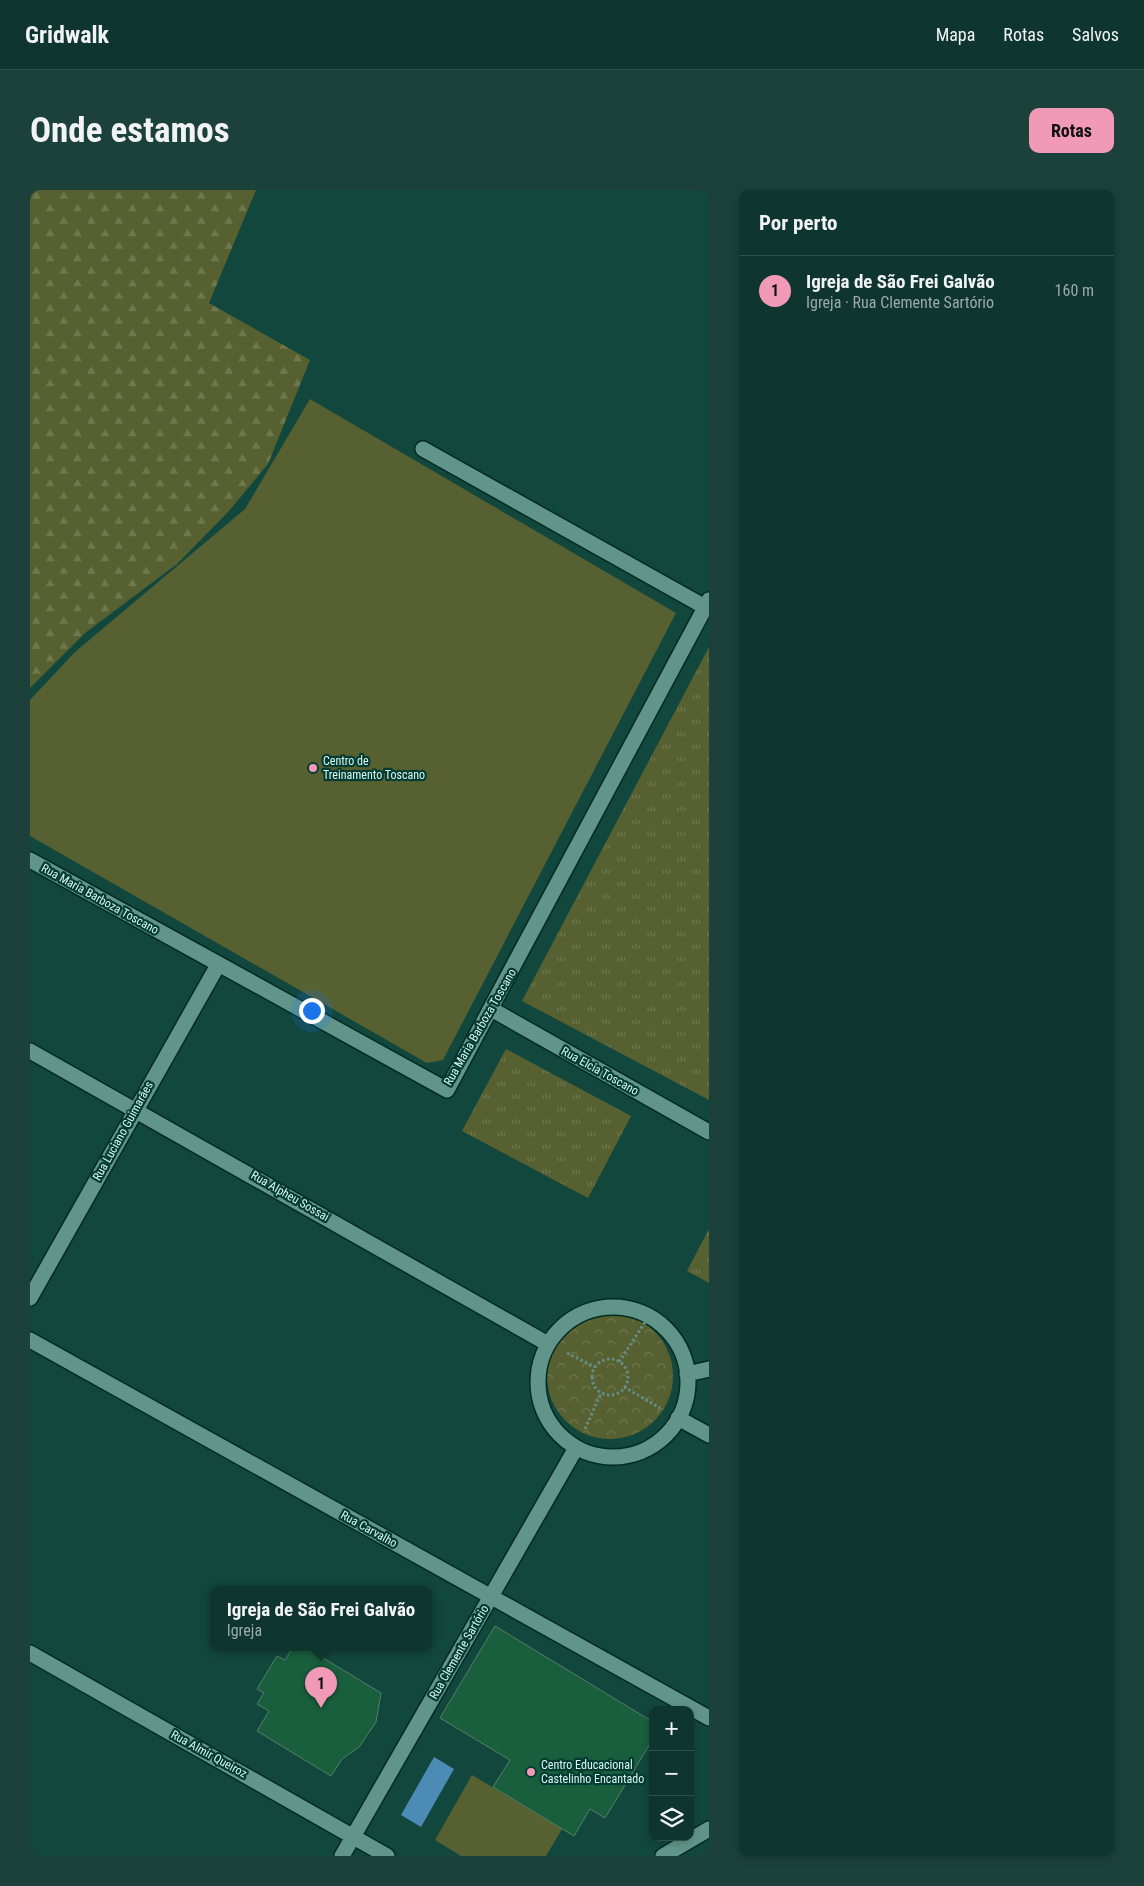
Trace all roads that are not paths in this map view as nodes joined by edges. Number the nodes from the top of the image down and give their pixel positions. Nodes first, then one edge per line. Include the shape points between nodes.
1 (423, 449) dead end
2 (707, 604) edge
3 (30, 860) edge
4 (218, 965) junction
5 (491, 1009) junction
6 (30, 1051) edge
7 (135, 1108) junction
8 (709, 1132) edge
9 (30, 1298) edge
10 (30, 1340) edge
11 (548, 1344) junction
12 (709, 1369) edge
13 (687, 1374) junction
14 (678, 1418) junction
15 (709, 1435) edge
16 (576, 1448) junction
17 (491, 1597) junction
18 (30, 1653) edge
19 (709, 1718) edge
20 (709, 1829) edge
21 (352, 1835) junction
22 (342, 1856) edge
23 (387, 1856) edge
24 (664, 1856) edge

1 - 2 street
2 - 5 street, Rua Maria Barboza Toscano
3 - 4 street, Rua Maria Barboza Toscano
4 - 5 street, Rua Maria Barboza Toscano via 447,1090
4 - 7 street, Rua Luciano Guimarães
5 - 8 street, Rua Elcia Toscano
6 - 7 street, Rua Alpheu Sossai
7 - 9 street, Rua Luciano Guimarães
7 - 11 street, Rua Alpheu Sossai
10 - 17 street, Rua Carvalho
11 - 13 street via 558,1330 585,1312 617,1307 649,1316 664,1327 683,1356
11 - 16 street via 537,1376 543,1410 551,1426
12 - 13 street
13 - 14 street via 684,1404
14 - 15 street
14 - 16 street via 659,1440 633,1455 595,1456
16 - 17 street, Rua Clemente Sartório
17 - 19 street, Rua Carvalho
17 - 21 street, Rua Clemente Sartório
18 - 21 street, Rua Almir Queiroz
20 - 24 street
21 - 22 street, Rua Clemente Sartório
21 - 23 street, Rua Almir Queiroz

